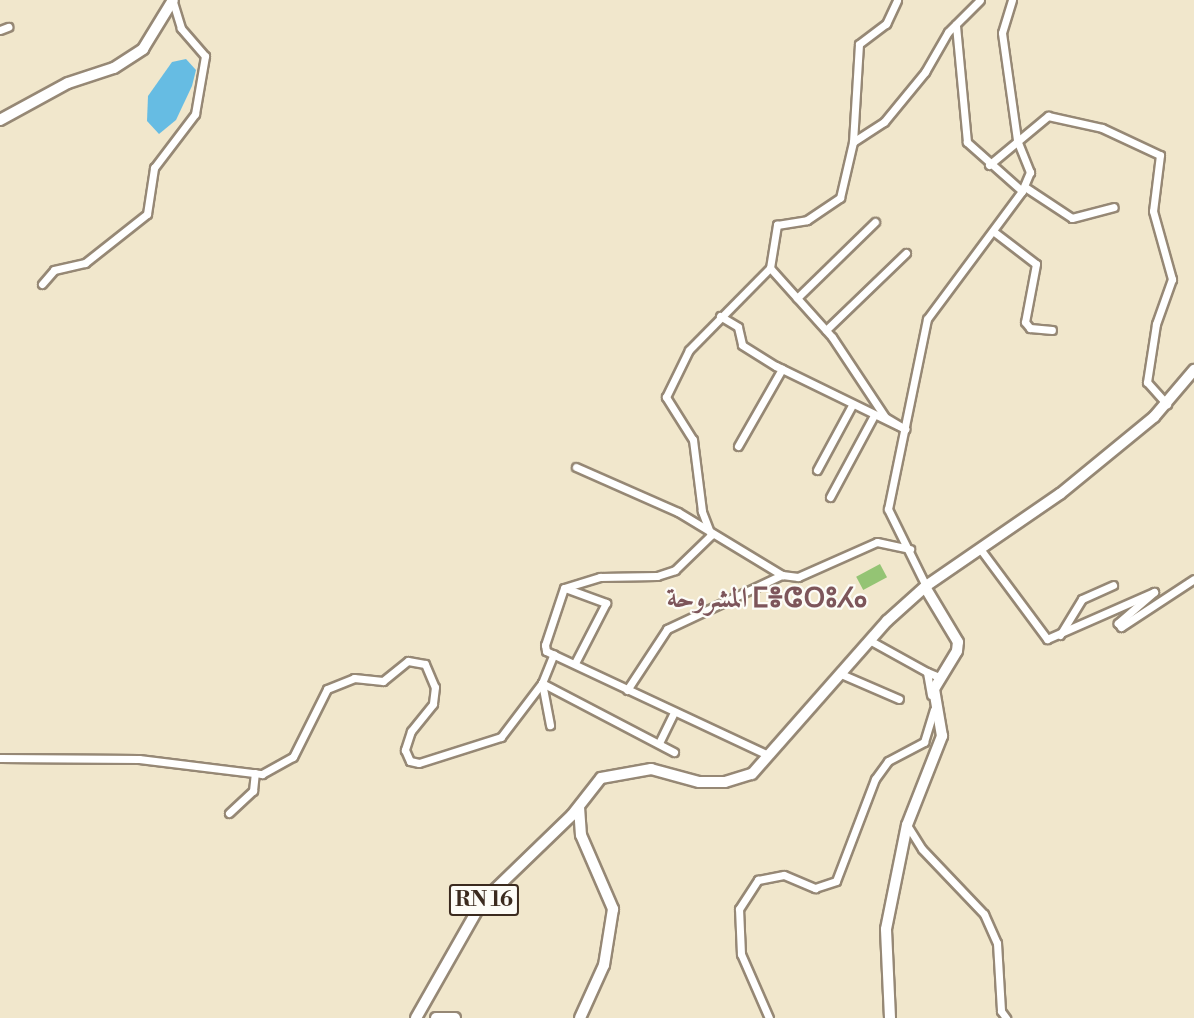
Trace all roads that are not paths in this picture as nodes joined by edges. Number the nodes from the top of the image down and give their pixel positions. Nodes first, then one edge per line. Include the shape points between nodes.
1 (897, 0) edge
2 (980, 0) edge
3 (1012, 0) edge
4 (173, 1) edge
5 (956, 25) junction
6 (0, 120) edge
7 (1017, 140) junction
8 (852, 142) junction
9 (989, 165) junction
10 (1023, 189) junction
11 (1114, 207) dead end
12 (875, 222) dead end
13 (993, 231) junction
14 (906, 253) dead end
15 (770, 268) junction
16 (42, 284) dead end
17 (797, 298) junction
18 (720, 316) junction
19 (826, 330) junction
20 (1052, 330) dead end
21 (782, 369) junction
22 (1194, 370) edge
23 (1167, 405) junction
24 (851, 407) junction
25 (873, 417) junction
26 (905, 429) junction
27 (738, 446) dead end
28 (576, 467) dead end
29 (817, 470) dead end
30 (830, 497) dead end
31 (711, 535) junction
32 (910, 549) junction
33 (981, 550) junction
34 (782, 575) junction
35 (1194, 579) edge
36 (1113, 585) dead end
37 (926, 587) junction
38 (564, 588) junction
39 (1060, 635) junction
40 (871, 641) junction
41 (554, 654) junction
42 (575, 663) junction
43 (927, 672) junction
44 (842, 674) junction
45 (939, 677) junction
46 (542, 683) junction
47 (627, 690) junction
48 (899, 699) dead end
49 (674, 712) junction
50 (550, 725) dead end
51 (658, 743) junction
52 (674, 752) dead end
53 (768, 755) junction
54 (0, 758) edge
55 (255, 773) junction
56 (579, 804) junction
57 (229, 813) dead end
58 (907, 825) junction
59 (416, 1018) edge
60 (436, 1018) edge
61 (455, 1018) edge
62 (580, 1018) edge
63 (769, 1018) edge
64 (890, 1018) edge
65 (1006, 1018) edge

1 - 8 street via 886,24 860,44
2 - 5 street
3 - 7 street via 1002,33
4 - 6 main road via 143,49 114,68 68,83
4 - 16 street via 181,28 205,56 195,114 154,168 147,214 85,263 54,270
5 - 8 street via 884,122
5 - 9 street via 967,142
7 - 9 street
7 - 10 street via 1029,164
7 - 23 street via 1048,116 1102,128 1160,155 1153,211 1172,279 1156,324 1147,382
8 - 15 street via 840,198 807,220 777,225
9 - 10 street
10 - 11 street via 1072,218
10 - 13 street
12 - 17 street
13 - 20 street via 1036,264 1025,322 1030,328
13 - 26 street via 927,319
14 - 19 street
15 - 17 street
15 - 18 street
17 - 19 street
18 - 21 street via 738,327 742,345
18 - 31 street via 689,350 666,397 693,440 702,511
19 - 26 street via 885,417
21 - 24 street
21 - 27 street
22 - 23 main road, RN 16
23 - 33 main road, RN 16 via 1060,494
24 - 25 street
24 - 29 street
25 - 26 street
25 - 30 street
26 - 32 street via 888,509
28 - 31 street via 678,512
31 - 34 street
31 - 38 street via 675,570 657,576 600,577
32 - 34 street via 877,542 798,577
32 - 37 street
33 - 37 main road, RN 16
33 - 39 street via 1042,638
34 - 47 street via 668,629
35 - 39 street via 1121,627 1118,623 1155,592
36 - 39 street via 1082,599
37 - 40 main road, RN 16
37 - 45 main road via 958,642
38 - 41 street via 545,645
38 - 42 street via 606,603
40 - 43 street
40 - 44 main road, RN 16
41 - 42 street
41 - 46 street
42 - 47 street
43 - 45 street
43 - 63 street via 934,712 930,733 917,747 884,765 836,881 815,888 784,875 758,880 739,909 741,954
44 - 48 street
44 - 53 main road, RN 16
45 - 58 main road via 934,688 942,736
46 - 50 street
46 - 51 street
46 - 55 street via 501,737 419,763 410,761 405,750 411,731 436,696 425,664 408,661 383,681 340,682 327,689 293,758 274,770
47 - 49 street
49 - 51 street
49 - 53 street
51 - 52 street
53 - 56 main road, RN 16 via 752,774 725,782 651,769 601,778
54 - 55 street via 139,759
55 - 57 street via 253,791
56 - 59 main road, RN 16 via 482,902
56 - 62 main road via 581,835 613,909 604,965
58 - 64 main road via 886,929
58 - 65 street via 922,849 984,914 998,943 1001,1011
60 - 61 main road

